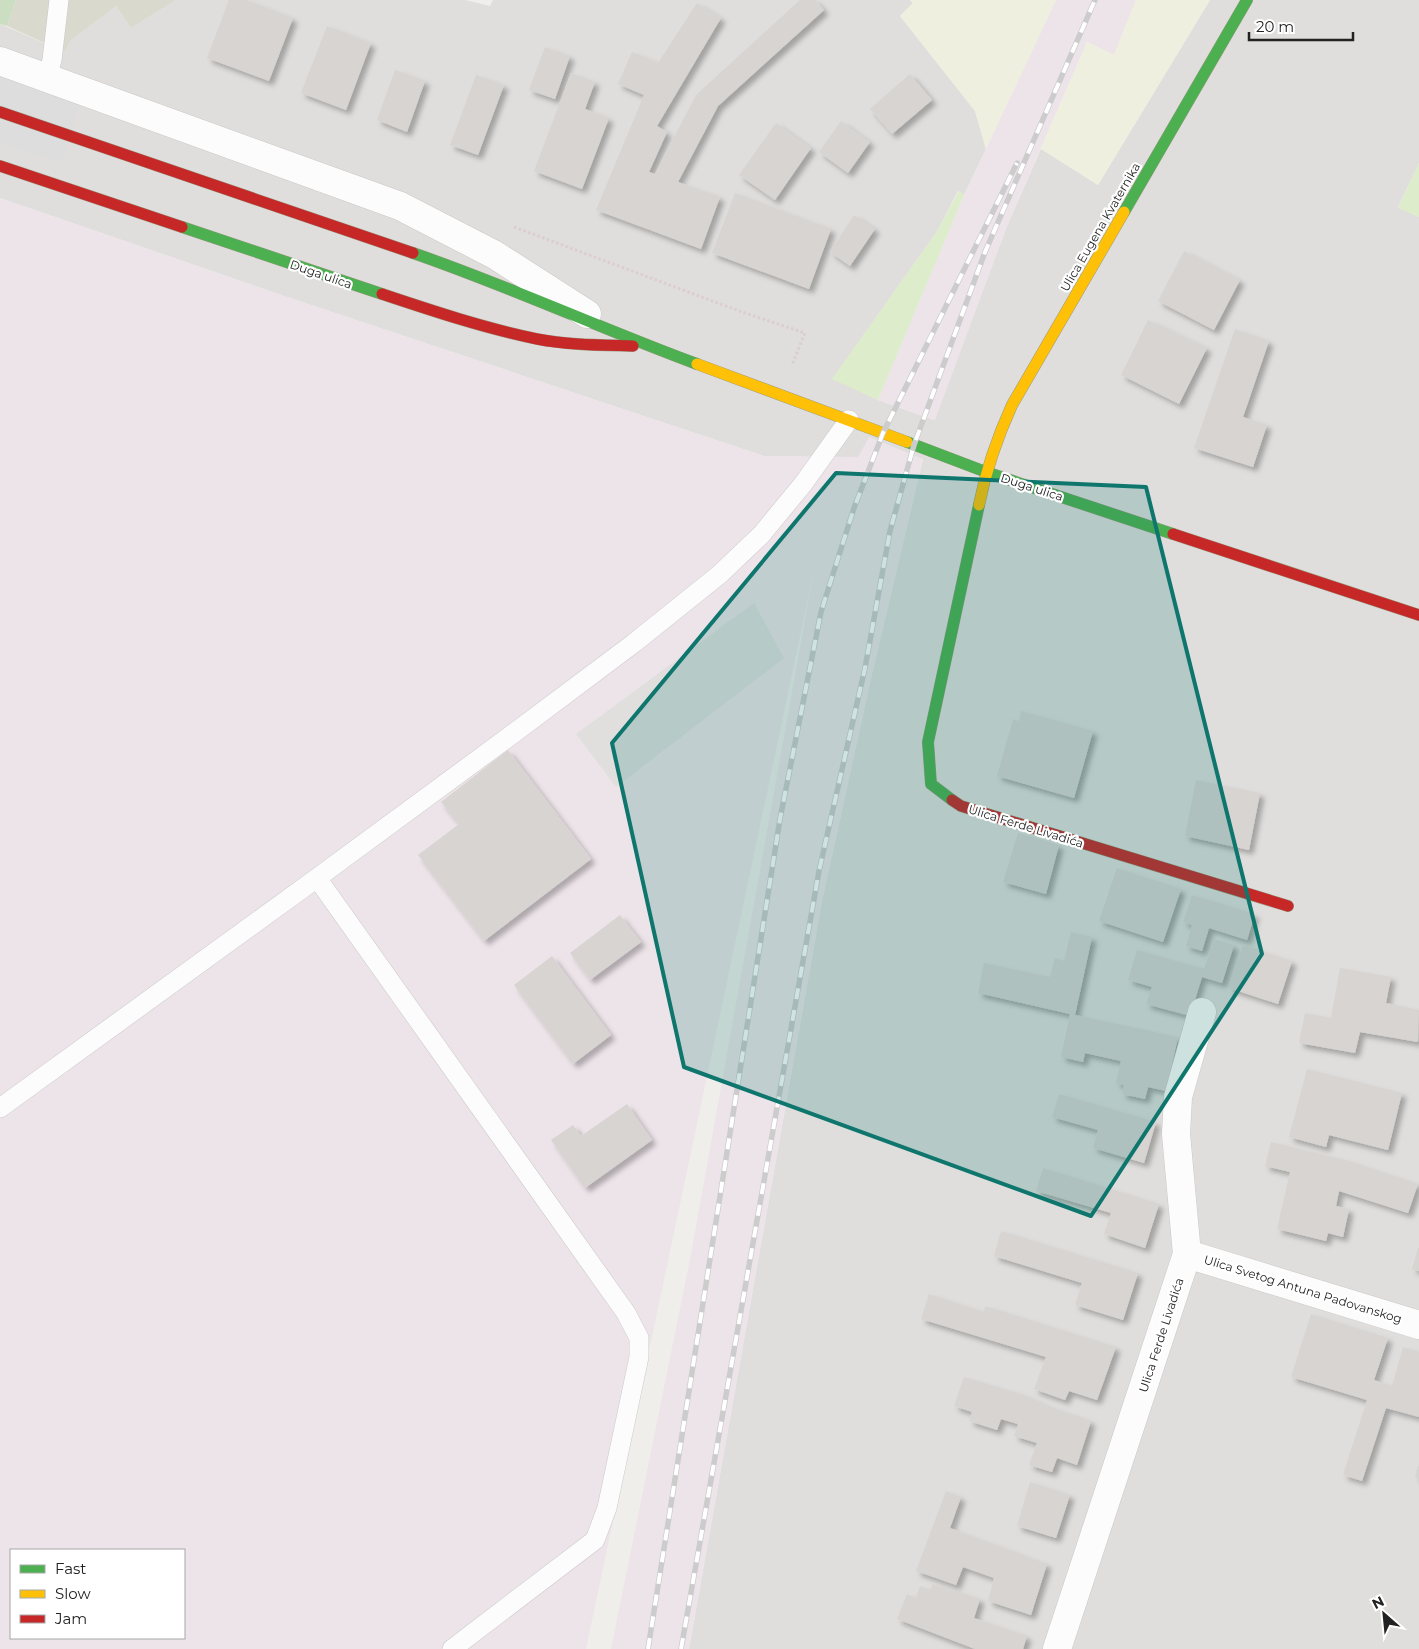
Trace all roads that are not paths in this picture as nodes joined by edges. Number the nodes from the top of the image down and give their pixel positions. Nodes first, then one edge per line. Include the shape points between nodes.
1 (59, 0) edge
2 (1248, 0) edge
3 (0, 61) edge
4 (47, 78) junction
5 (0, 112) edge
6 (0, 166) edge
7 (616, 332) junction
8 (649, 346) junction
9 (849, 420) junction
10 (986, 472) junction
11 (1419, 615) edge
12 (317, 878) junction
13 (1288, 906) dead end
14 (1202, 1012) dead end
15 (0, 1108) edge
16 (1187, 1254) junction
17 (1419, 1325) edge
18 (452, 1649) edge
19 (1057, 1649) edge

1 - 4 lane
2 - 10 street, Ulica Eugena Kvaternika via 1012,405
3 - 4 street, Duga ulica
4 - 7 street, Duga ulica via 400,206 495,255
5 - 7 street, Duga ulica via 465,271
6 - 8 street, Duga ulica via 450,317 538,339 592,345
7 - 8 street, Duga ulica
8 - 9 street, Duga ulica
9 - 10 street, Duga ulica
9 - 12 lane via 804,484 761,535 720,574 626,649
10 - 11 street, Duga ulica
10 - 13 street, Ulica Ferde Livadića via 928,742 931,784 960,806
12 - 15 lane
12 - 18 lane via 626,1313 639,1338 639,1357 607,1508 594,1540
14 - 16 street, Ulica Ferde Livadića via 1178,1097 1176,1134
16 - 17 street, Ulica Svetog Antuna Padovanskog
16 - 19 street, Ulica Ferde Livadića

